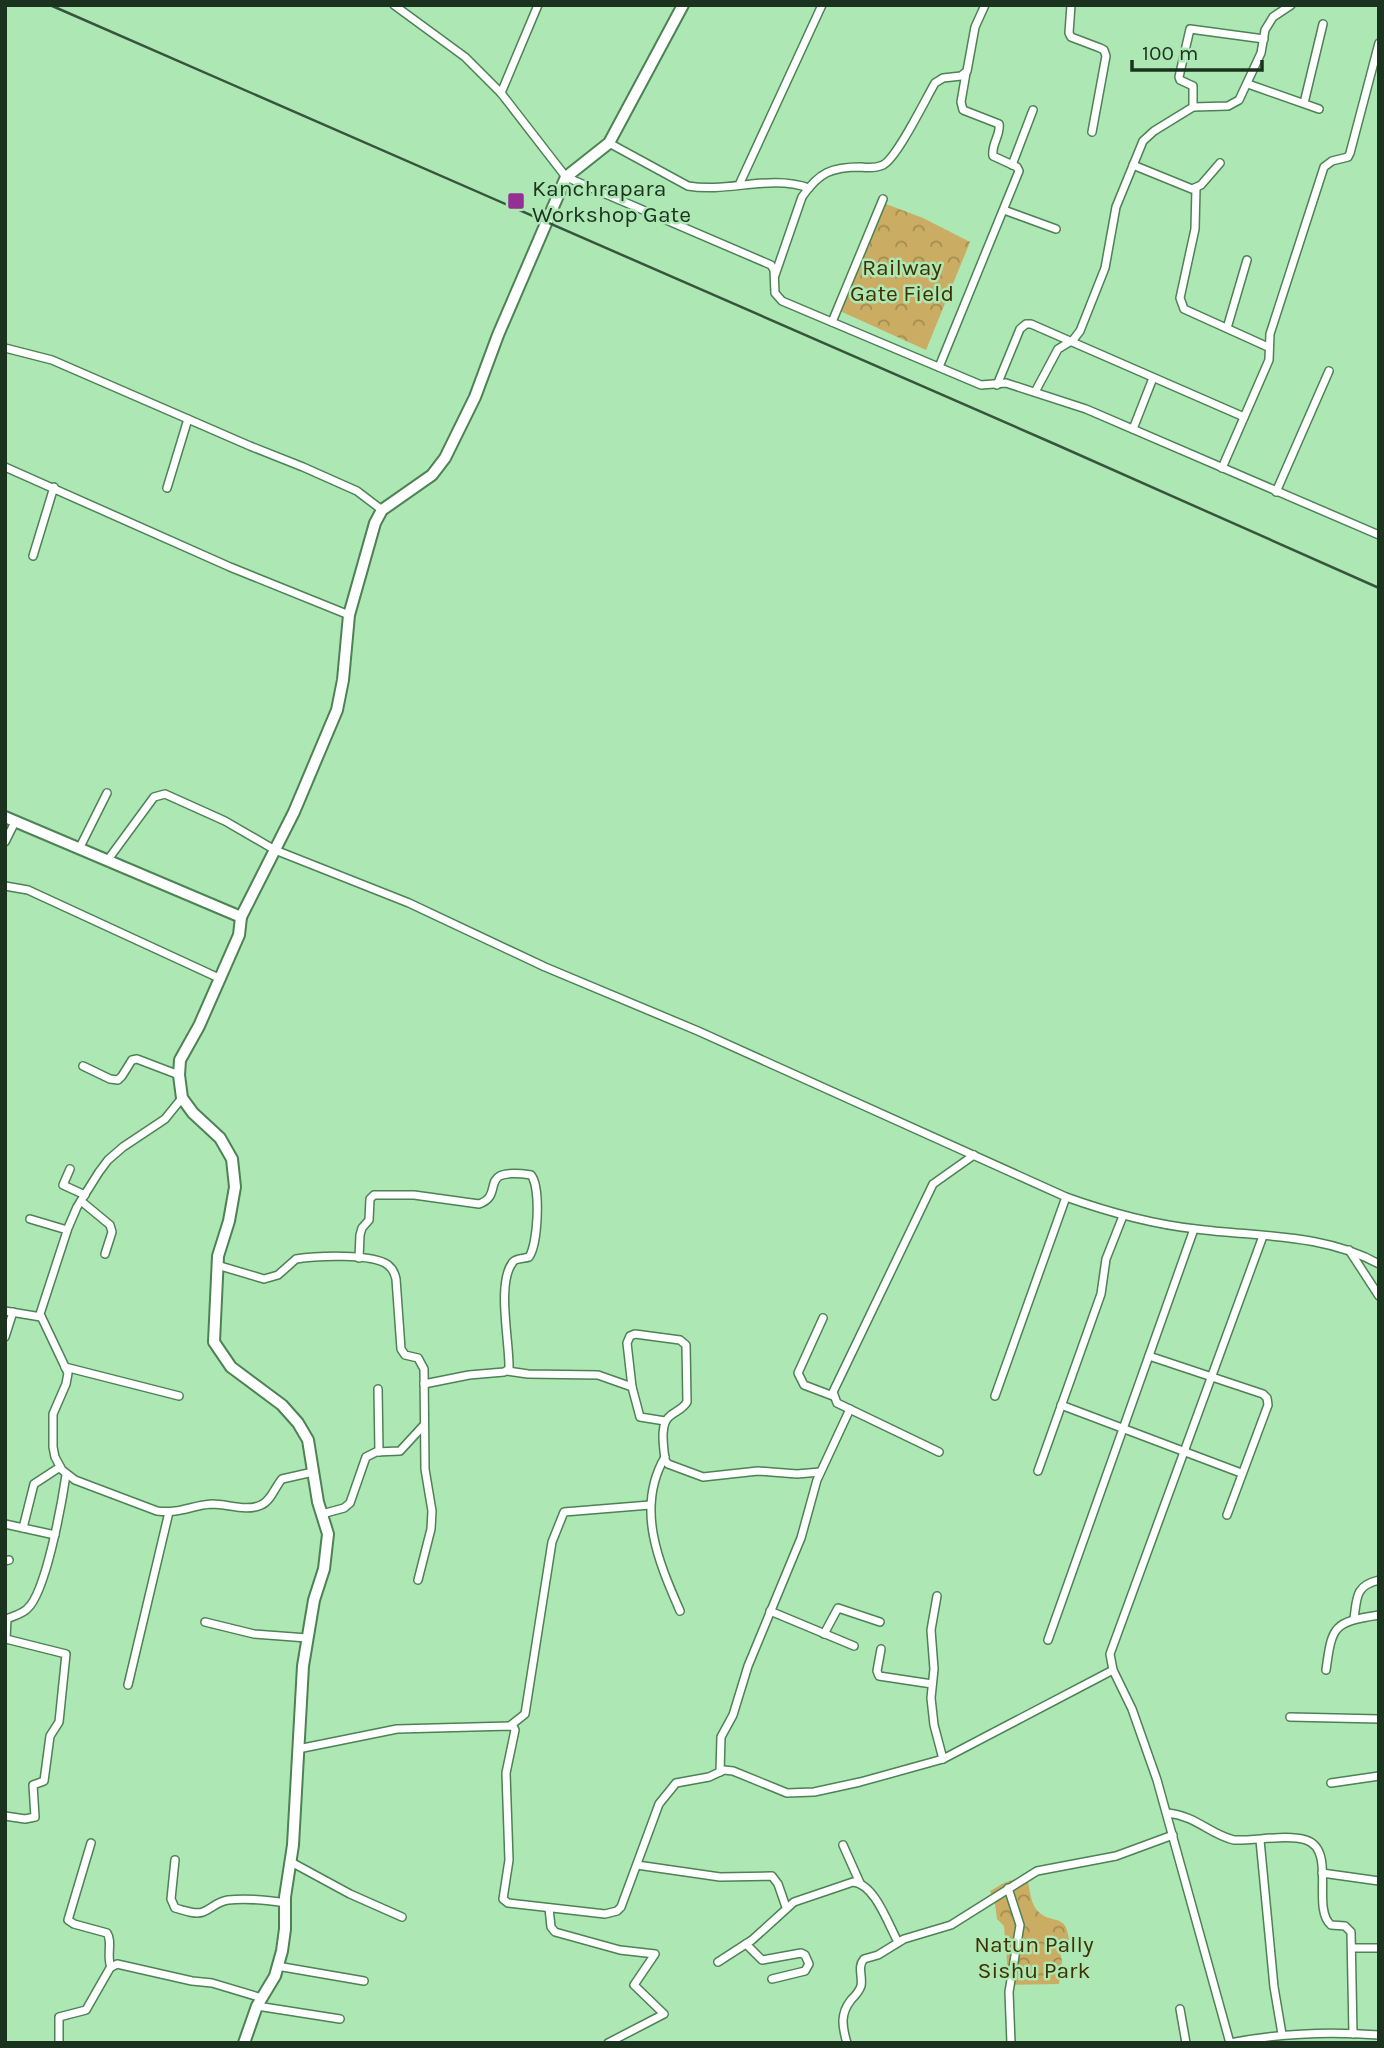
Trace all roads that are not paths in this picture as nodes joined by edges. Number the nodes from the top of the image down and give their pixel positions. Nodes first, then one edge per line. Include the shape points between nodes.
1 (394, 5) edge
2 (538, 5) edge
3 (682, 5) edge
4 (822, 5) edge
5 (985, 5) edge
6 (1071, 5) edge
7 (1291, 5) edge
8 (1322, 23) dead end
9 (1264, 39) junction
10 (1379, 43) edge
11 (967, 71) junction
12 (1248, 84) junction
13 (501, 93) junction
14 (1304, 103) junction
15 (1193, 107) junction
16 (1319, 108) dead end
17 (1033, 110) dead end
18 (1093, 132) dead end
19 (608, 143) junction
20 (1220, 163) dead end
21 (1133, 164) junction
22 (1012, 165) junction
23 (566, 177) junction
24 (738, 186) junction
25 (808, 188) junction
26 (1196, 188) junction
27 (883, 199) dead end
28 (1004, 210) junction
29 (1056, 229) dead end
30 (1247, 260) dead end
31 (774, 275) junction
32 (832, 322) junction
33 (1227, 328) junction
34 (1070, 341) junction
35 (1268, 347) junction
36 (5, 348) edge
37 (939, 367) junction
38 (1329, 371) dead end
39 (1153, 377) junction
40 (997, 385) junction
41 (1035, 392) junction
42 (1244, 417) junction
43 (188, 419) junction
44 (1133, 429) junction
45 (5, 467) edge
46 (1222, 468) junction
47 (54, 487) junction
48 (167, 488) dead end
49 (1276, 492) junction
50 (382, 510) junction
51 (1378, 533) edge
52 (33, 556) dead end
53 (349, 615) junction
54 (107, 793) dead end
55 (10, 819) edge
56 (5, 842) edge
57 (79, 849) junction
58 (275, 850) junction
59 (107, 861) junction
60 (5, 886) edge
61 (241, 917) junction
62 (221, 979) junction
63 (83, 1066) dead end
64 (179, 1075) junction
65 (182, 1098) junction
66 (974, 1155) junction
67 (70, 1169) dead end
68 (1066, 1197) junction
69 (83, 1198) junction
70 (1123, 1216) junction
71 (30, 1219) dead end
72 (1194, 1229) junction
73 (67, 1230) junction
74 (1263, 1236) junction
75 (1349, 1250) junction
76 (105, 1254) dead end
77 (359, 1258) junction
78 (1379, 1264) edge
79 (217, 1265) junction
80 (1379, 1296) edge
81 (9, 1311) edge
82 (41, 1317) junction
83 (823, 1318) dead end
84 (5, 1337) edge
85 (1149, 1356) junction
86 (65, 1367) junction
87 (507, 1371) junction
88 (1211, 1378) junction
89 (424, 1384) junction
90 (632, 1387) junction
91 (378, 1389) dead end
92 (179, 1395) dead end
93 (833, 1396) junction
94 (995, 1396) dead end
95 (1061, 1405) junction
96 (850, 1409) junction
97 (665, 1421) junction
98 (424, 1425) junction
99 (1124, 1428) junction
100 (1184, 1450) junction
101 (379, 1452) junction
102 (939, 1452) dead end
103 (665, 1457) junction
104 (60, 1467) junction
105 (1038, 1471) dead end
106 (313, 1472) junction
107 (820, 1472) junction
108 (1241, 1473) junction
109 (66, 1475) junction
110 (650, 1505) junction
111 (169, 1512) junction
112 (322, 1514) junction
113 (1227, 1515) dead end
114 (5, 1524) edge
115 (23, 1528) junction
116 (55, 1535) junction
117 (418, 1580) dead end
118 (1379, 1580) edge
119 (937, 1596) dead end
120 (680, 1611) dead end
121 (770, 1611) junction
122 (1379, 1615) edge
123 (1354, 1619) junction
124 (205, 1622) dead end
125 (880, 1622) dead end
126 (824, 1634) junction
127 (307, 1638) junction
128 (1048, 1640) dead end
129 (854, 1646) dead end
130 (881, 1649) dead end
131 (1113, 1670) junction
132 (1325, 1671) dead end
133 (932, 1684) junction
134 (128, 1685) dead end
135 (1290, 1717) dead end
136 (1379, 1719) edge
137 (511, 1725) junction
138 (298, 1749) junction
139 (943, 1759) junction
140 (720, 1772) junction
141 (1379, 1776) edge
142 (1331, 1783) dead end
143 (1167, 1814) junction
144 (5, 1816) edge
145 (1173, 1835) junction
146 (1260, 1840) junction
147 (91, 1843) dead end
148 (843, 1845) dead end
149 (175, 1860) dead end
150 (291, 1862) junction
151 (637, 1865) junction
152 (1322, 1873) junction
153 (1379, 1881) edge
154 (860, 1883) junction
155 (1008, 1888) junction
156 (286, 1903) junction
157 (786, 1907) junction
158 (549, 1908) junction
159 (402, 1917) dead end
160 (898, 1942) junction
161 (746, 1944) junction
162 (1352, 1948) junction
163 (1379, 1948) edge
164 (719, 1962) dead end
165 (277, 1966) junction
166 (111, 1967) junction
167 (772, 1979) dead end
168 (363, 1981) dead end
169 (260, 2002) junction
170 (1180, 2009) dead end
171 (340, 2019) dead end
172 (1282, 2034) junction
173 (1353, 2034) junction
174 (1379, 2035) edge
175 (59, 2043) edge
176 (244, 2043) edge
177 (608, 2043) edge
178 (847, 2043) edge
179 (1011, 2043) edge
180 (1186, 2043) edge
181 (1230, 2043) edge

1 - 13 street via 465,57
2 - 13 street
3 - 19 street
4 - 24 street
5 - 11 street via 975,27
6 - 18 street via 1071,37 1104,50
7 - 9 street via 1273,17
8 - 14 street
9 - 12 street
9 - 15 street via 1190,29 1179,77 1193,86
10 - 35 street via 1350,153 1324,167
11 - 22 street via 963,110 999,124 992,156
11 - 25 street via 934,83 894,155 884,164 834,169
12 - 14 street
12 - 15 street via 1234,104
13 - 23 street
14 - 16 street
15 - 21 street via 1148,135
17 - 22 street
19 - 23 street
19 - 24 street via 681,184
20 - 26 street
21 - 26 street
21 - 34 street via 1116,207 1105,268 1080,331
22 - 28 street via 1018,175
23 - 31 street via 771,265
23 - 50 street via 445,458 432,475
24 - 25 street via 791,182
25 - 31 street
26 - 33 street via 1196,222 1181,305
27 - 32 street
28 - 29 street
28 - 37 street
30 - 33 street
31 - 32 street via 778,298
32 - 37 street
33 - 35 street
34 - 39 street
34 - 40 street via 1031,324 1023,326
34 - 41 street via 1058,349
35 - 42 street via 1271,355
36 - 43 street via 52,360
37 - 40 street via 981,385
38 - 49 street
39 - 42 street
39 - 44 street
40 - 41 street via 1006,383
41 - 44 street
42 - 46 street
43 - 48 street
43 - 50 street via 357,491
44 - 46 street
45 - 47 street
46 - 49 street
47 - 52 street
47 - 53 street
49 - 51 street
50 - 53 street
53 - 58 street via 337,710
54 - 57 street
55 - 56 street
55 - 57 street
57 - 59 street
58 - 59 street via 225,821 159,794
58 - 61 street
58 - 66 street via 409,903
59 - 61 street
60 - 62 street via 28,890
61 - 62 street via 239,935
62 - 64 street via 180,1059
63 - 64 street via 118,1080 136,1059
64 - 65 street
65 - 69 street via 158,1125 108,1160
65 - 79 street via 220,1138 232,1159 235,1187
66 - 68 street
66 - 93 street via 933,1184
67 - 69 street via 63,1185
68 - 70 street
68 - 94 street
69 - 73 street
69 - 76 street via 110,1225
70 - 72 street
70 - 95 street
71 - 73 street
72 - 74 street
72 - 85 street
73 - 82 street
74 - 75 street
74 - 88 street
75 - 78 street
75 - 80 street
77 - 79 street via 296,1259 278,1275 264,1279
77 - 87 street via 360,1235 369,1220 374,1195 414,1195 479,1205 489,1197 500,1174 531,1175 536,1184 533,1251 512,1264 504,1292
77 - 89 street via 378,1260 394,1272 401,1349 421,1361
79 - 106 street via 214,1342 231,1367 282,1405 298,1423 308,1440
81 - 82 street
81 - 84 street
82 - 86 street
83 - 93 street via 798,1373 804,1385
85 - 88 street
85 - 99 street
86 - 92 street
86 - 104 street via 67,1379 53,1414 53,1447
87 - 89 street
87 - 90 street via 597,1375
88 - 100 street
88 - 108 street via 1267,1398
89 - 98 street
90 - 97 street via 640,1417
90 - 97 street via 630,1336 683,1342 687,1405
91 - 101 street
93 - 96 street
95 - 99 street
95 - 105 street
96 - 102 street
96 - 107 street
97 - 103 street
98 - 101 street via 403,1449
98 - 117 street via 432,1511
99 - 100 street
99 - 128 street
100 - 108 street
100 - 131 street via 1112,1645
101 - 112 street via 363,1461 350,1503
103 - 107 street via 673,1468 703,1477
103 - 110 street
104 - 109 street
104 - 115 street via 34,1484
106 - 111 street via 282,1479 260,1506 208,1505
106 - 112 street
107 - 121 street via 802,1538
108 - 113 street
109 - 111 street
109 - 116 street
110 - 120 street via 657,1557
110 - 137 street via 564,1513 552,1542 525,1714
111 - 134 street
112 - 127 street via 328,1534 324,1569
114 - 115 street
115 - 116 street
116 - 144 street via 33,1602 26,1611 7,1619 6,1639 66,1654 59,1722 50,1736 44,1781 33,1785 35,1816
118 - 123 street via 1365,1584 1357,1593
119 - 133 street via 931,1633
121 - 126 street
121 - 140 street via 721,1737
122 - 123 street
123 - 132 street via 1344,1622 1330,1640
124 - 127 street via 254,1634
125 - 126 street via 838,1608
126 - 129 street
127 - 138 street
130 - 133 street via 878,1676
131 - 139 street
131 - 143 street via 1132,1709
133 - 139 street via 934,1725
135 - 136 street
137 - 138 street via 397,1729
137 - 158 street via 515,1730 506,1773 509,1860 503,1899
138 - 150 street
139 - 140 street via 800,1793 777,1790 733,1771
140 - 151 street via 676,1783 659,1804
141 - 142 street
143 - 145 street
143 - 146 street via 1196,1820 1226,1838
145 - 155 street via 1116,1856 1043,1869
145 - 181 street
146 - 152 street via 1307,1840 1319,1851
146 - 172 street
147 - 166 street via 68,1920 107,1933
148 - 154 street
149 - 156 street via 171,1899 175,1908 196,1913 229,1900
150 - 156 street
150 - 159 street
151 - 157 street via 720,1877 772,1876
151 - 158 street via 617,1911 604,1914
152 - 153 street
152 - 162 street via 1325,1918 1331,1925 1349,1928
154 - 157 street via 803,1897
154 - 160 street via 869,1889
155 - 160 street via 951,1925
155 - 179 street via 1020,1925 1009,1992
156 - 165 street
157 - 161 street
158 - 177 street via 555,1932 655,1954 634,1985 664,2014
160 - 178 street via 861,1962 861,1985 843,2012
161 - 164 street
161 - 167 street via 762,1960 806,1955 806,1972
162 - 163 street
162 - 173 street
165 - 168 street
165 - 169 street
166 - 169 street via 124,1964 212,1983
166 - 175 street via 86,2010 59,2017
169 - 171 street
169 - 176 street
170 - 180 street
172 - 173 street
172 - 181 street
173 - 174 street

